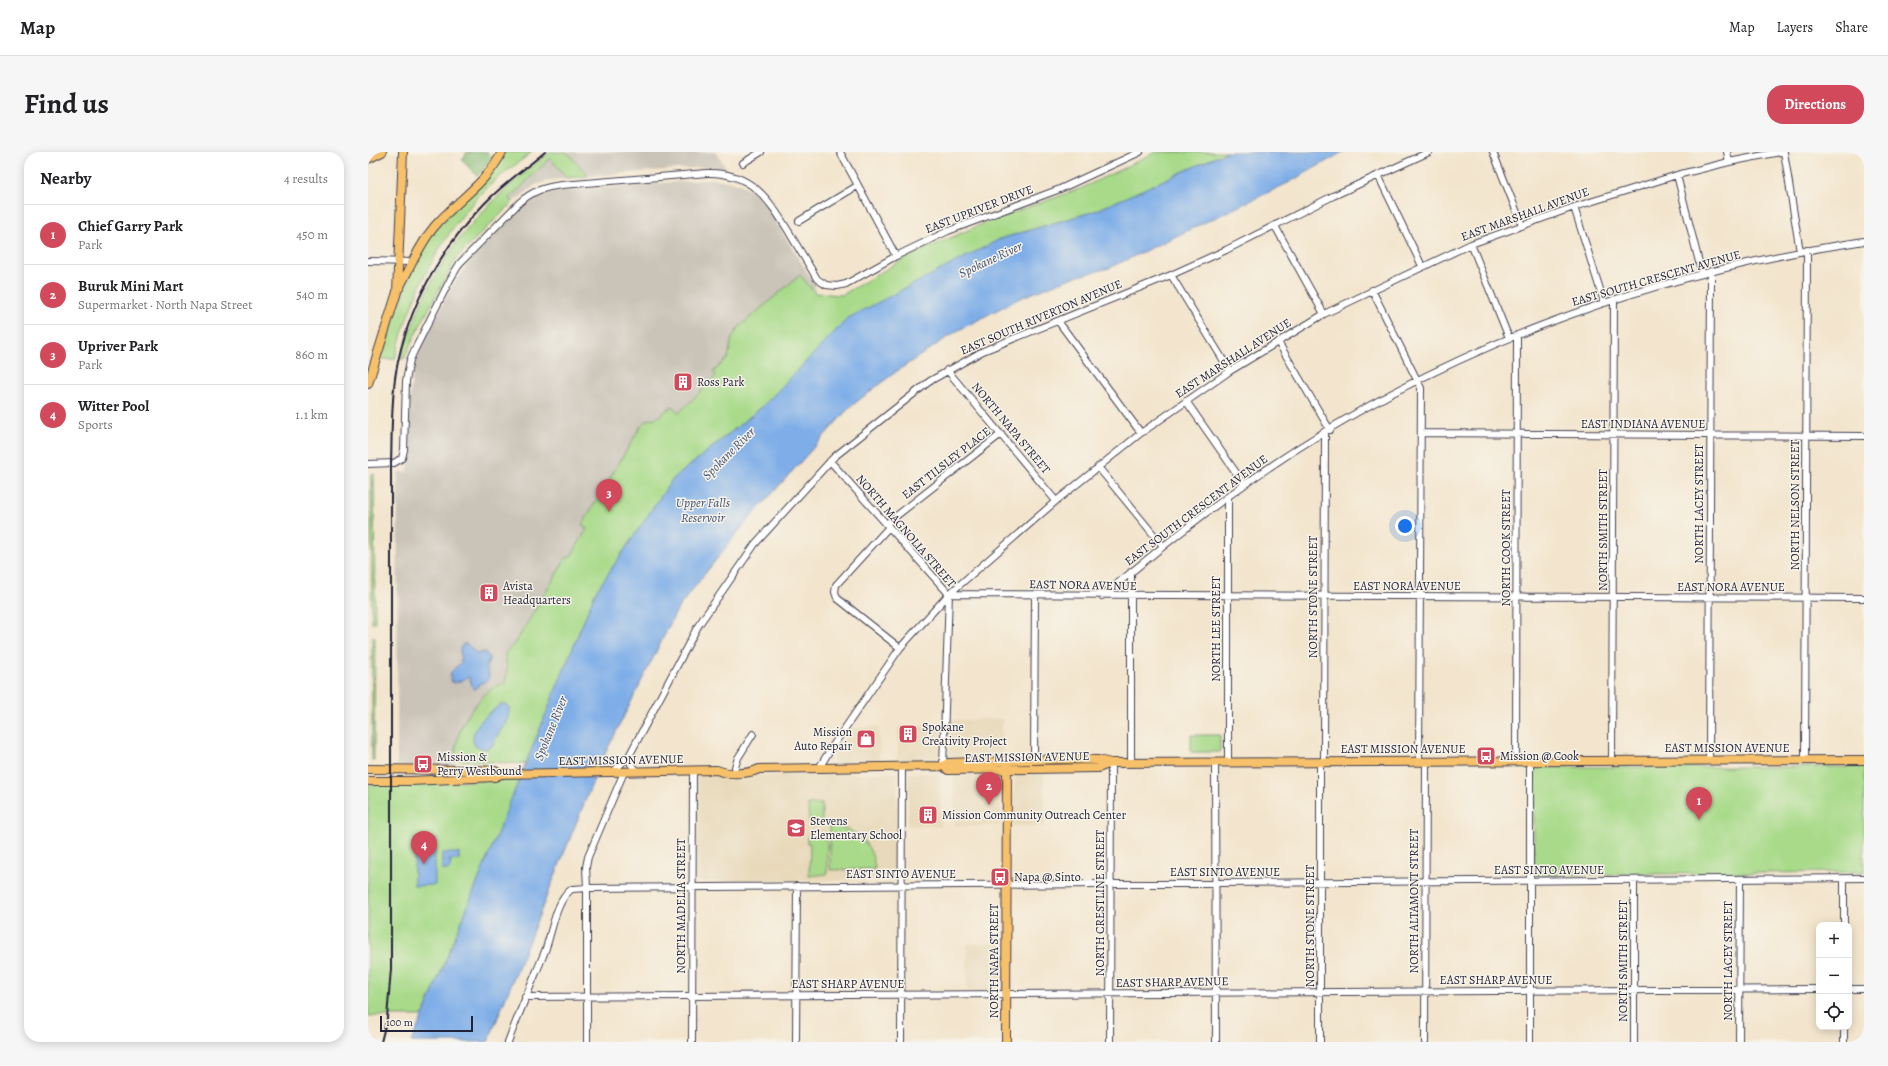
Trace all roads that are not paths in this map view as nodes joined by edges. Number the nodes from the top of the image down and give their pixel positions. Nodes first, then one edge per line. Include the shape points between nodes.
1 (382, 152) edge
2 (502, 152) edge
3 (761, 152) edge
4 (840, 152) edge
5 (1140, 152) edge
6 (1429, 152) edge
7 (1494, 152) edge
8 (1727, 152) edge
9 (1780, 152) edge
10 (1784, 152) edge
11 (401, 154) edge
12 (368, 159) edge
13 (1729, 162) junction
14 (743, 163) dead end
15 (1378, 175) junction
16 (1677, 176) junction
17 (857, 186) junction
18 (1574, 207) junction
19 (799, 222) dead end
20 (1522, 225) junction
21 (1274, 226) junction
22 (1864, 241) edge
23 (1471, 244) junction
24 (1807, 250) junction
25 (1800, 252) junction
26 (896, 256) junction
27 (400, 260) junction
28 (368, 261) edge
29 (413, 262) junction
30 (1422, 266) junction
31 (1710, 271) junction
32 (1702, 274) junction
33 (1171, 275) junction
34 (1372, 290) junction
35 (396, 292) junction
36 (1614, 299) junction
37 (1604, 302) junction
38 (1324, 314) junction
39 (1058, 321) junction
40 (1518, 335) junction
41 (1510, 338) junction
42 (1278, 342) junction
43 (371, 362) edge
44 (947, 370) junction
45 (1230, 371) junction
46 (1418, 381) junction
47 (368, 384) edge
48 (1186, 401) junction
49 (1327, 431) junction
50 (1141, 433) junction
51 (1422, 433) junction
52 (1001, 434) junction
53 (1518, 435) junction
54 (1614, 435) junction
55 (1710, 435) junction
56 (1807, 435) junction
57 (1864, 436) edge
58 (830, 461) junction
59 (368, 464) edge
60 (1098, 467) junction
61 (1244, 484) junction
62 (1228, 497) junction
63 (1056, 501) junction
64 (887, 525) junction
65 (1163, 546) junction
66 (1131, 572) junction
67 (949, 594) junction
68 (1035, 595) junction
69 (1102, 596) junction
70 (1131, 596) junction
71 (1227, 596) junction
72 (1324, 596) junction
73 (1420, 597) junction
74 (1517, 597) junction
75 (1614, 597) junction
76 (1710, 598) junction
77 (1806, 598) junction
78 (1864, 598) edge
79 (900, 648) junction
80 (753, 734) dead end
81 (629, 756) junction
82 (1007, 760) junction
83 (1034, 760) junction
84 (1709, 760) junction
85 (1805, 760) junction
86 (1864, 760) edge
87 (1423, 761) junction
88 (1516, 761) junction
89 (1530, 761) junction
90 (1612, 761) junction
91 (1215, 762) junction
92 (1228, 762) junction
93 (1322, 762) junction
94 (1111, 763) junction
95 (1131, 763) junction
96 (902, 766) junction
97 (943, 766) junction
98 (735, 767) junction
99 (819, 768) junction
100 (368, 769) edge
101 (759, 769) junction
102 (693, 770) junction
103 (717, 770) junction
104 (1007, 770) junction
105 (637, 771) junction
106 (612, 772) junction
107 (624, 772) junction
108 (502, 774) junction
109 (368, 781) edge
110 (1864, 878) edge
111 (1844, 879) junction
112 (1634, 880) junction
113 (1740, 880) junction
114 (1426, 881) junction
115 (1530, 881) junction
116 (1111, 883) junction
117 (1216, 883) junction
118 (1321, 883) junction
119 (902, 885) junction
120 (1006, 885) junction
121 (692, 886) junction
122 (797, 886) junction
123 (587, 888) junction
124 (1844, 922) edge
125 (1816, 989) edge
126 (1852, 989) edge
127 (1864, 989) edge
128 (1530, 990) junction
129 (1634, 990) junction
130 (1739, 990) junction
131 (1425, 991) junction
132 (1321, 992) junction
133 (1216, 993) junction
134 (1111, 994) junction
135 (902, 995) junction
136 (1006, 995) junction
137 (692, 996) junction
138 (797, 996) junction
139 (525, 997) junction
140 (588, 997) junction
141 (1844, 1030) edge
142 (508, 1042) edge
143 (587, 1042) edge
144 (692, 1042) edge
145 (796, 1042) edge
146 (901, 1042) edge
147 (1006, 1042) edge
148 (1110, 1042) edge
149 (1216, 1042) edge
150 (1320, 1042) edge
151 (1425, 1042) edge
152 (1530, 1042) edge
153 (1634, 1042) edge
154 (1739, 1042) edge
155 (1844, 1042) edge

1 - 12 main road
2 - 29 main road via 486,174 434,227
3 - 14 street
4 - 17 street
5 - 26 street, EAST UPRIVER DRIVE via 1060,189 959,226
6 - 15 street, EAST SOUTH RIVERTON AVENUE
7 - 20 street
8 - 13 street
9 - 13 street, EAST MARSHALL AVENUE
10 - 25 street
11 - 27 main road
13 - 16 street, EAST MARSHALL AVENUE
15 - 21 street, EAST SOUTH RIVERTON AVENUE
15 - 30 street
16 - 18 street, EAST MARSHALL AVENUE
16 - 32 street
17 - 19 street
17 - 26 street
18 - 20 street, EAST MARSHALL AVENUE
18 - 37 street
20 - 23 street, EAST MARSHALL AVENUE
21 - 33 street, EAST SOUTH RIVERTON AVENUE
21 - 38 street
22 - 24 street, EAST SOUTH CRESCENT AVENUE
23 - 30 street, EAST MARSHALL AVENUE
23 - 41 street
24 - 25 street, EAST SOUTH CRESCENT AVENUE
24 - 56 street, NORTH NELSON STREET
25 - 31 street, EAST SOUTH CRESCENT AVENUE
26 - 59 street, EAST UPRIVER DRIVE via 846,284 826,285 817,279 769,202 754,186 719,173 549,186 535,191 524,198 465,257 451,278 410,360 406,381 402,457 396,463
27 - 28 street
27 - 29 street
27 - 35 main road
29 - 35 main road
30 - 34 street, EAST MARSHALL AVENUE
31 - 32 street, EAST SOUTH CRESCENT AVENUE
31 - 55 street, NORTH LACEY STREET
32 - 36 street, EAST SOUTH CRESCENT AVENUE
33 - 39 street, EAST SOUTH RIVERTON AVENUE
33 - 45 street
34 - 38 street, EAST MARSHALL AVENUE
34 - 46 street, NORTH ALTAMONT STREET
35 - 43 main road
36 - 37 street, EAST SOUTH CRESCENT AVENUE
36 - 54 street, NORTH SMITH STREET
37 - 40 street, EAST SOUTH CRESCENT AVENUE
38 - 42 street, EAST MARSHALL AVENUE
39 - 44 street, EAST SOUTH RIVERTON AVENUE via 983,351
39 - 50 street
40 - 41 street, EAST SOUTH CRESCENT AVENUE
40 - 53 street, NORTH COOK STREET
41 - 46 street, EAST SOUTH CRESCENT AVENUE
42 - 45 street, EAST MARSHALL AVENUE
42 - 49 street
43 - 47 main road
44 - 52 street, NORTH NAPA STREET
44 - 58 street, EAST SOUTH RIVERTON AVENUE
45 - 48 street, EAST MARSHALL AVENUE
46 - 49 street, EAST SOUTH CRESCENT AVENUE
46 - 51 street, NORTH ALTAMONT STREET
48 - 50 street, EAST MARSHALL AVENUE
48 - 61 street
49 - 61 street, EAST SOUTH CRESCENT AVENUE
49 - 72 street, NORTH STONE STREET
50 - 60 street, EAST MARSHALL AVENUE
51 - 53 street, EAST INDIANA AVENUE
51 - 73 street, NORTH ALTAMONT STREET
52 - 63 street, NORTH NAPA STREET
52 - 64 street, EAST TILSLEY PLACE
53 - 54 street, EAST INDIANA AVENUE
53 - 74 street, NORTH COOK STREET
54 - 55 street, EAST INDIANA AVENUE
54 - 75 street, NORTH SMITH STREET
55 - 56 street, EAST INDIANA AVENUE
55 - 76 street, NORTH LACEY STREET
56 - 57 street, EAST INDIANA AVENUE
56 - 77 street, NORTH NELSON STREET
58 - 64 street, NORTH MAGNOLIA STREET
58 - 81 street, EAST SOUTH RIVERTON AVENUE via 755,544 698,626
60 - 63 street, EAST MARSHALL AVENUE
60 - 65 street
61 - 62 street, EAST SOUTH CRESCENT AVENUE
62 - 65 street, EAST SOUTH CRESCENT AVENUE
62 - 71 street, NORTH LEE STREET
63 - 67 street, EAST MARSHALL AVENUE
64 - 67 street, NORTH MAGNOLIA STREET
64 - 79 street, EAST TILSLEY PLACE via 836,585 835,592 837,598
65 - 66 street, EAST SOUTH CRESCENT AVENUE
66 - 69 street, EAST SOUTH CRESCENT AVENUE
66 - 70 street
67 - 68 street, EAST NORA AVENUE
67 - 79 street, EAST MARSHALL AVENUE
67 - 97 street, NORTH MAGNOLIA STREET
68 - 69 street, EAST NORA AVENUE
68 - 83 street
69 - 70 street, EAST NORA AVENUE
70 - 71 street, EAST NORA AVENUE
70 - 95 street
71 - 72 street, EAST NORA AVENUE
71 - 92 street, NORTH LEE STREET
72 - 73 street, EAST NORA AVENUE
72 - 93 street, NORTH STONE STREET
73 - 74 street, EAST NORA AVENUE
73 - 87 street, NORTH ALTAMONT STREET
74 - 75 street, EAST NORA AVENUE
74 - 88 street, NORTH COOK STREET
75 - 76 street, EAST NORA AVENUE
75 - 90 street, NORTH SMITH STREET
76 - 77 street, EAST NORA AVENUE
76 - 84 street, NORTH LACEY STREET
77 - 78 street, EAST NORA AVENUE
77 - 85 street, NORTH NELSON STREET
79 - 99 street, EAST MARSHALL AVENUE
80 - 98 street
81 - 105 street
81 - 106 street, EAST SOUTH RIVERTON AVENUE
82 - 83 main road, EAST MISSION AVENUE
82 - 97 main road, EAST MISSION AVENUE via 948,763
82 - 104 main road, NORTH NAPA STREET
83 - 94 main road, EAST MISSION AVENUE via 1098,760
84 - 85 main road, EAST MISSION AVENUE
84 - 90 main road, EAST MISSION AVENUE
85 - 86 main road, EAST MISSION AVENUE
87 - 88 main road, EAST MISSION AVENUE
87 - 93 main road, EAST MISSION AVENUE
87 - 114 street, NORTH ALTAMONT STREET
88 - 89 main road, EAST MISSION AVENUE
89 - 90 main road, EAST MISSION AVENUE
89 - 115 street
91 - 92 main road, EAST MISSION AVENUE
91 - 95 main road, EAST MISSION AVENUE
91 - 117 street
92 - 93 main road, EAST MISSION AVENUE
93 - 118 street, NORTH STONE STREET
94 - 95 main road, EAST MISSION AVENUE
94 - 104 main road, EAST MISSION AVENUE via 1098,768
94 - 116 street, NORTH CRESTLINE STREET
96 - 97 main road, EAST MISSION AVENUE
96 - 99 main road, EAST MISSION AVENUE
96 - 119 street
97 - 104 main road, EAST MISSION AVENUE via 948,770
98 - 101 main road, EAST MISSION AVENUE
98 - 103 main road, EAST MISSION AVENUE via 722,767
99 - 101 main road, EAST MISSION AVENUE
100 - 108 main road, EAST MISSION AVENUE via 474,770
101 - 103 main road, EAST MISSION AVENUE via 753,772 723,773
102 - 103 main road, EAST MISSION AVENUE
102 - 105 main road, EAST MISSION AVENUE
102 - 121 street, NORTH MADELIA STREET
104 - 120 main road, NORTH NAPA STREET
105 - 107 main road, EAST MISSION AVENUE
106 - 107 main road, EAST MISSION AVENUE
106 - 108 main road, EAST MISSION AVENUE
107 - 123 street via 588,857
108 - 109 main road, EAST MISSION AVENUE via 495,777
110 - 111 street, EAST SINTO AVENUE
111 - 113 street, EAST SINTO AVENUE
111 - 124 street
112 - 113 street, EAST SINTO AVENUE
112 - 115 street, EAST SINTO AVENUE
112 - 129 street, NORTH SMITH STREET
113 - 130 street, NORTH LACEY STREET
114 - 115 street, EAST SINTO AVENUE
114 - 118 street, EAST SINTO AVENUE
114 - 131 street, NORTH ALTAMONT STREET
115 - 128 street
116 - 117 street, EAST SINTO AVENUE
116 - 120 street, EAST SINTO AVENUE
116 - 134 street, NORTH CRESTLINE STREET
117 - 118 street, EAST SINTO AVENUE
117 - 133 street
118 - 132 street, NORTH STONE STREET
119 - 120 street, EAST SINTO AVENUE
119 - 122 street, EAST SINTO AVENUE
119 - 135 street
120 - 136 main road, NORTH NAPA STREET
121 - 122 street, EAST SINTO AVENUE
121 - 123 street, EAST SINTO AVENUE
121 - 137 street, NORTH MADELIA STREET
122 - 138 street
123 - 139 street, EAST SINTO AVENUE via 572,889 564,899 544,956
123 - 140 street
125 - 130 street, EAST SHARP AVENUE
126 - 127 street
128 - 129 street, EAST SHARP AVENUE
128 - 131 street, EAST SHARP AVENUE
128 - 152 street
129 - 130 street, EAST SHARP AVENUE
129 - 153 street, NORTH SMITH STREET
130 - 154 street, NORTH LACEY STREET
131 - 132 street, EAST SHARP AVENUE
131 - 151 street, NORTH ALTAMONT STREET
132 - 133 street, EAST SHARP AVENUE
132 - 150 street, NORTH STONE STREET
133 - 134 street, EAST SHARP AVENUE
133 - 149 street
134 - 136 street, EAST SHARP AVENUE
134 - 148 street, NORTH CRESTLINE STREET
135 - 136 street, EAST SHARP AVENUE
135 - 138 street, EAST SHARP AVENUE
135 - 146 street
136 - 147 main road, NORTH NAPA STREET
137 - 138 street, EAST SHARP AVENUE
137 - 140 street, EAST SHARP AVENUE
137 - 144 street, NORTH MADELIA STREET
138 - 145 street
139 - 140 street, EAST SHARP AVENUE
139 - 142 street, EAST SINTO AVENUE
140 - 143 street
141 - 155 street

